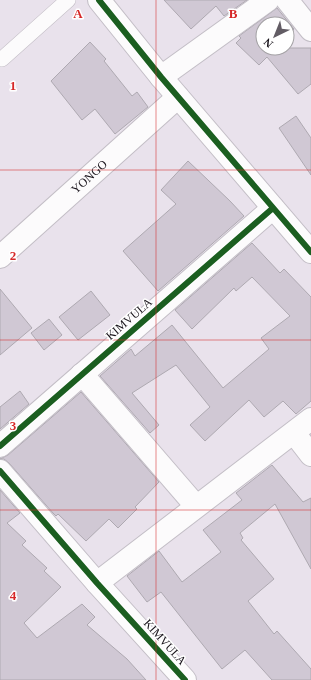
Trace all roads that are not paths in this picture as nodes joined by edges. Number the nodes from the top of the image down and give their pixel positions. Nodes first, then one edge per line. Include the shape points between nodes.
1 (68, 0) edge
2 (99, 0) edge
3 (268, 0) edge
4 (287, 0) edge
5 (311, 30) edge
6 (2, 59) dead end
7 (161, 77) junction
8 (178, 97) junction
9 (273, 208) junction
10 (311, 252) edge
11 (0, 257) edge
12 (82, 374) junction
13 (311, 419) edge
14 (294, 433) junction
15 (0, 446) edge
16 (311, 455) edge
17 (0, 471) edge
18 (196, 506) junction
19 (97, 583) junction
20 (185, 680) edge

1 - 6 lane
2 - 7 street
3 - 7 street
4 - 5 street
7 - 8 street
8 - 9 street
8 - 11 street, YONGO
9 - 10 street
9 - 12 street, KIMVULA
12 - 15 street, KIMVULA
12 - 18 street
13 - 14 street
14 - 16 street
14 - 18 street
17 - 19 street, KIMVULA
18 - 19 street
19 - 20 street, KIMVULA

